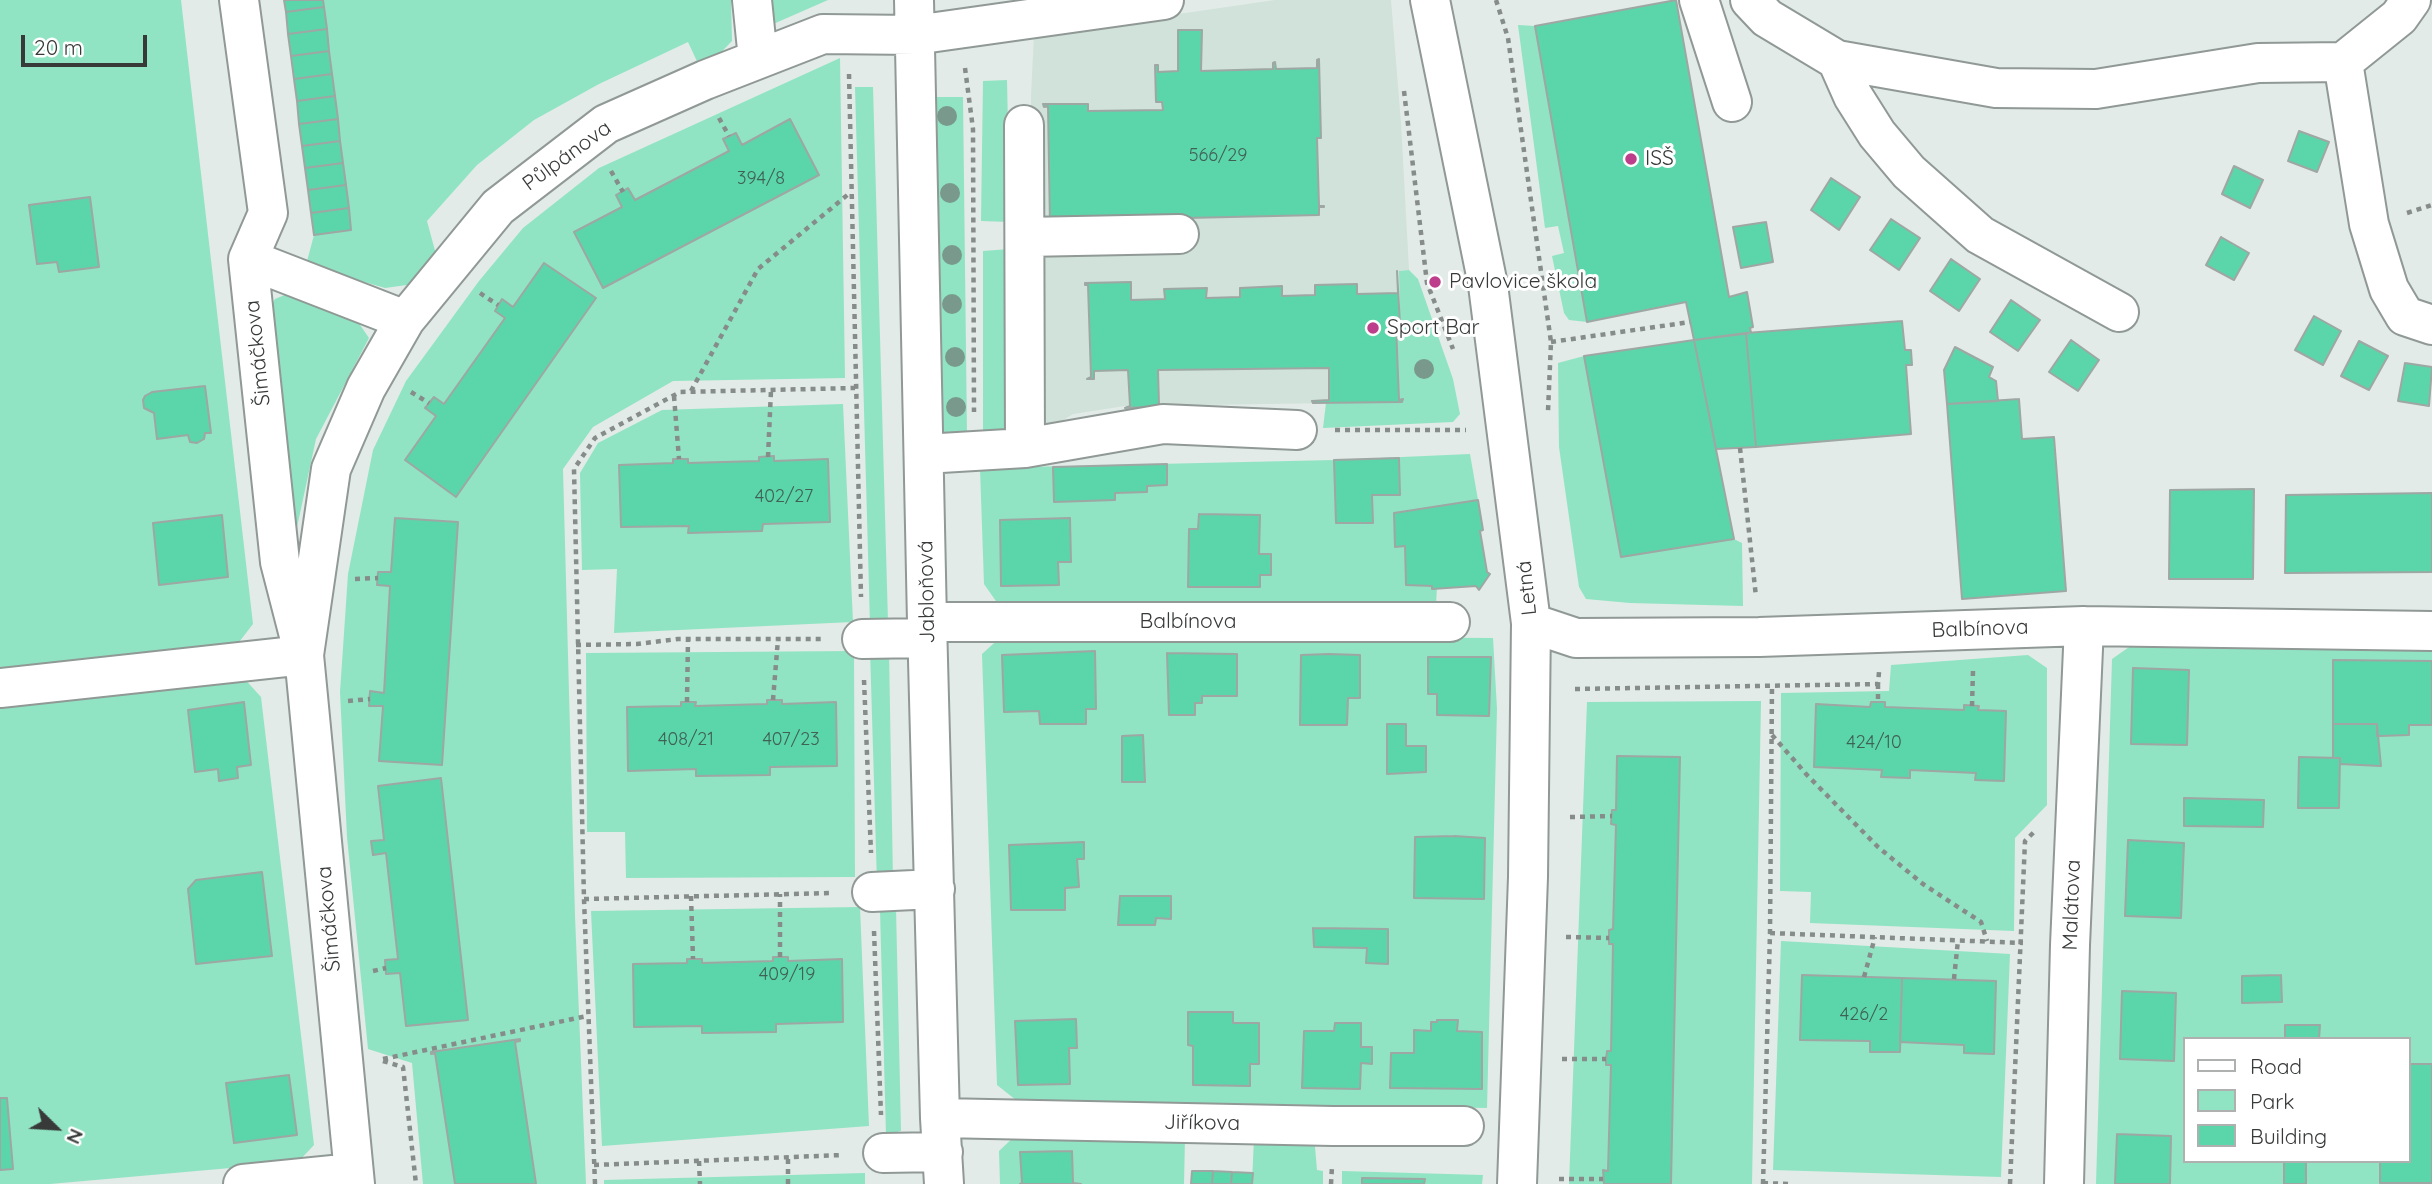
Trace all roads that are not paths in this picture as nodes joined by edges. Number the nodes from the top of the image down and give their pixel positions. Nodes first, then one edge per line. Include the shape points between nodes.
1 (239, 0) edge
2 (752, 0) edge
3 (1164, 0) edge
4 (1430, 0) edge
5 (1699, 0) edge
6 (1750, 0) edge
7 (2411, 0) edge
8 (915, 17) edge
9 (758, 59) junction
10 (1837, 60) junction
11 (2343, 62) junction
12 (1732, 102) dead end
13 (1024, 125) dead end
14 (1179, 234) dead end
15 (1025, 237) junction
16 (248, 259) junction
17 (2119, 312) dead end
18 (405, 320) junction
19 (2432, 325) edge
20 (1297, 430) road end
21 (1025, 448) junction
22 (924, 454) junction
23 (1450, 622) dead end
24 (1531, 623) junction
25 (2084, 626) junction
26 (927, 630) junction
27 (2432, 631) edge
28 (862, 639) road end
29 (304, 654) junction
30 (0, 688) edge
31 (935, 889) junction
32 (872, 892) road end
33 (1464, 1126) dead end
34 (942, 1151) edge
35 (883, 1153) road end
36 (354, 1178) edge
37 (243, 1184) edge
38 (1517, 1184) edge
39 (2064, 1184) edge

1 - 16 street, Šimáčkova via 268,212
2 - 9 street
3 - 8 street, Půlpánova via 960,29
4 - 24 street, Letná via 1488,285
5 - 12 street
6 - 10 street via 1767,18
7 - 11 street via 2399,17
8 - 9 street, Půlpánova via 848,34 823,34
8 - 22 street, Jabloňová
9 - 18 street, Půlpánova via 606,124 498,207
10 - 11 street via 1996,88 2096,89 2258,62
10 - 17 street via 1853,96 1909,172 1980,235
11 - 19 street via 2369,224 2389,289 2405,316
13 - 15 street
14 - 15 street
15 - 21 street
16 - 18 street, Šimáčkova
16 - 29 street, Šimáčkova via 280,562
18 - 29 street, Půlpánova via 366,388 331,469
20 - 21 street via 1163,424
21 - 22 street
22 - 26 street, Jabloňová
23 - 26 street, Balbínova
24 - 25 street, Balbínova via 1576,638
24 - 38 street, Letná
25 - 27 street, Balbínova
25 - 39 street, Malátova
26 - 28 street, Balbínova
26 - 31 street, Jabloňová
29 - 30 street
29 - 36 street, Šimáčkova
31 - 32 street
31 - 34 street, Jabloňová
33 - 34 street, Jiříkova via 1333,1126
34 - 35 street, Jiříkova
36 - 37 street

